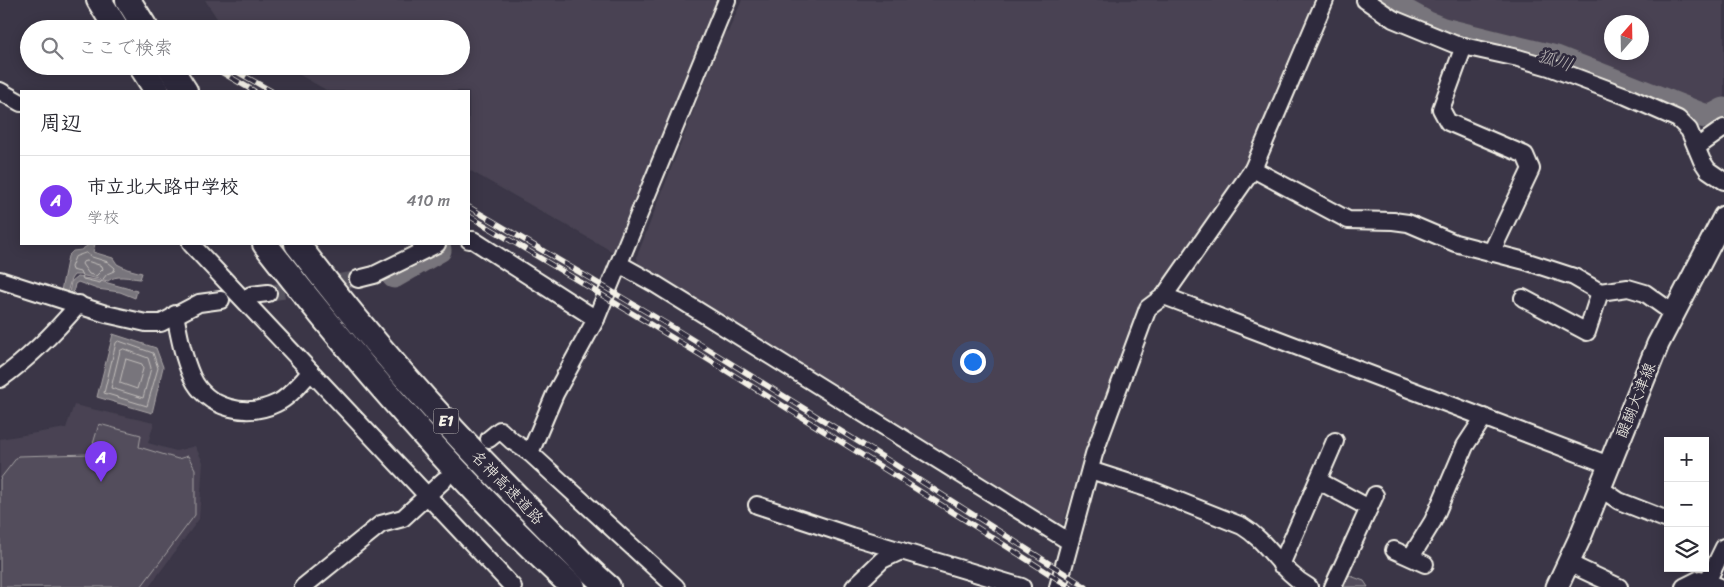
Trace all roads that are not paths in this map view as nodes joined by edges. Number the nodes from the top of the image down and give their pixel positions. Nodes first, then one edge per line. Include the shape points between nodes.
1 (99, 0) edge
2 (128, 0) edge
3 (727, 0) edge
4 (1325, 0) edge
5 (1365, 0) edge
6 (111, 20) edge
7 (140, 20) edge
8 (1464, 46) junction
9 (147, 75) edge
10 (175, 75) edge
11 (157, 90) edge
12 (184, 90) edge
13 (0, 91) edge
14 (20, 102) edge
15 (1724, 128) edge
16 (1697, 146) junction
17 (1253, 169) junction
18 (1724, 181) edge
19 (1724, 217) edge
20 (470, 240) edge
21 (192, 245) edge
22 (266, 245) edge
23 (298, 245) edge
24 (436, 245) edge
25 (1491, 253) junction
26 (619, 264) junction
27 (358, 279) tunnel mouth
28 (0, 280) edge
29 (268, 292) tunnel mouth
30 (1600, 292) junction
31 (251, 295) dead end
32 (1164, 296) junction
33 (1523, 298) dead end
34 (221, 300) dead end
35 (79, 304) junction
36 (1673, 313) junction
37 (175, 314) junction
38 (596, 319) junction
39 (311, 372) junction
40 (0, 379) edge
41 (1484, 417) junction
42 (489, 439) dead end
43 (1335, 441) dead end
44 (530, 453) junction
45 (1609, 465) junction
46 (1090, 470) junction
47 (444, 480) dead end
48 (1319, 481) junction
49 (1600, 488) junction
50 (426, 496) junction
51 (757, 505) dead end
52 (1664, 519) edge
53 (1070, 542) junction
54 (1724, 547) edge
55 (1394, 550) dead end
56 (901, 551) junction
57 (1568, 563) junction
58 (1281, 565) junction
59 (1714, 584) edge
60 (303, 587) edge
61 (513, 587) edge
62 (574, 587) edge
63 (608, 587) edge
64 (676, 587) edge
65 (854, 587) edge
66 (1022, 587) edge
67 (1058, 587) edge
68 (1309, 587) edge
69 (1333, 587) edge
70 (1557, 587) edge
71 (1619, 587) edge
72 (1684, 587) edge

1 - 6 highway
2 - 7 highway
3 - 26 street
4 - 17 street
5 - 8 street via 1393,19
8 - 16 street via 1549,66 1626,96 1678,119 1689,130
8 - 25 street via 1441,109 1448,122 1525,155 1531,170
9 - 11 highway
10 - 12 highway
13 - 14 street
15 - 16 street
16 - 18 street via 1708,170
17 - 25 street via 1348,220 1408,223 1455,243
17 - 32 street
19 - 36 main road, 醍醐大津線
20 - 38 street
21 - 39 street
22 - 62 highway, 名神高速道路 / E1 via 325,321 441,455
23 - 63 highway, 名神高速道路 / E1 via 412,384 492,472
24 - 27 street
25 - 30 street via 1525,260 1574,277
26 - 38 street
26 - 53 street
28 - 35 street
29 - 31 street
30 - 33 street via 1587,332
30 - 36 street via 1628,288 1645,293
32 - 41 street
32 - 46 street via 1148,308
34 - 37 street via 199,303
35 - 37 street via 106,314 146,322 161,323
35 - 40 street via 42,345
36 - 45 main road, 醍醐大津線
37 - 39 street via 193,378 204,394 218,404 239,410 278,403
38 - 44 street via 555,394
39 - 50 street
41 - 45 street
41 - 55 street via 1464,446 1418,560
42 - 44 street via 500,430
43 - 48 street
44 - 64 street
45 - 49 main road, 醍醐大津線
46 - 53 street
46 - 58 street via 1149,489 1242,526 1255,534
47 - 50 street
48 - 58 street
48 - 69 street via 1372,502
49 - 52 street via 1619,501
49 - 57 main road, 醍醐大津線
50 - 60 street via 403,518 381,524
50 - 61 street
51 - 56 street
53 - 67 street
54 - 59 street
56 - 65 street via 882,560
56 - 66 street
57 - 70 main road, 醍醐大津線
57 - 71 street
58 - 68 street
59 - 72 street via 1700,579

